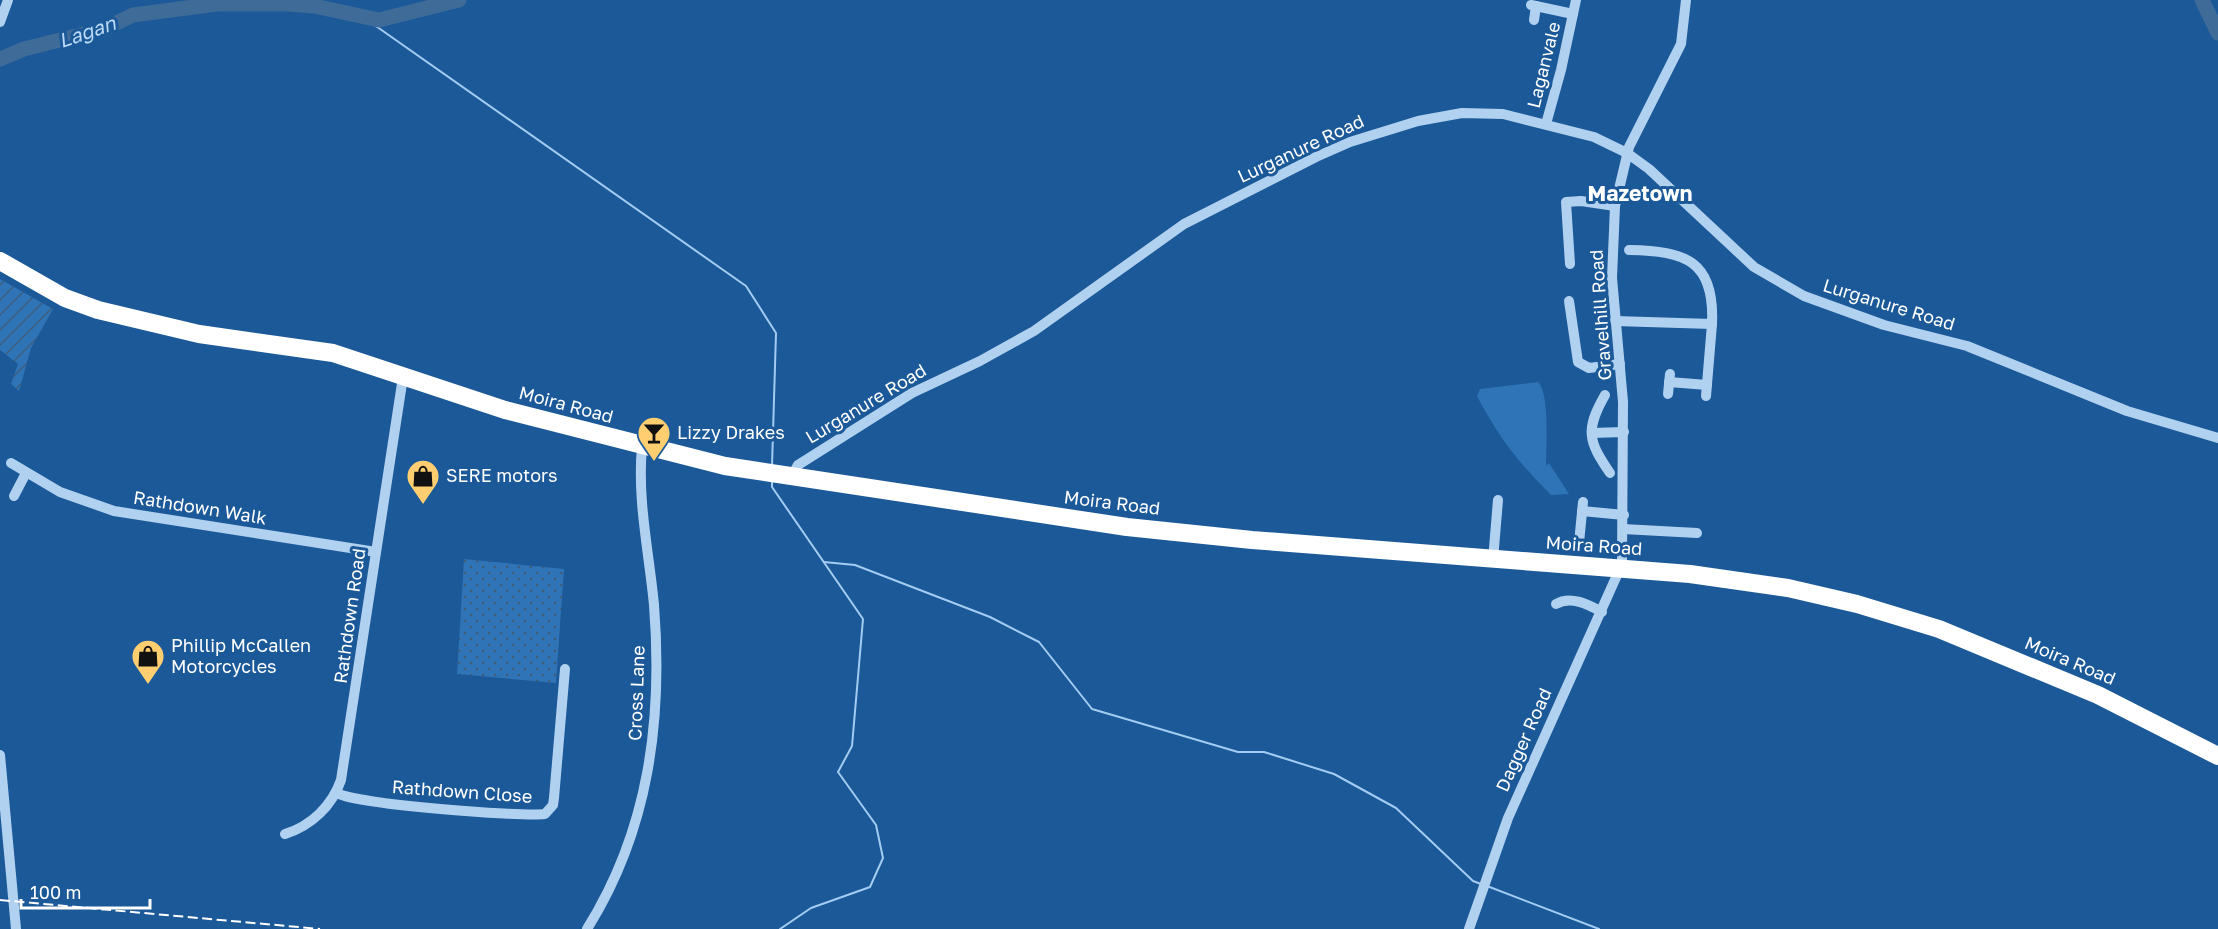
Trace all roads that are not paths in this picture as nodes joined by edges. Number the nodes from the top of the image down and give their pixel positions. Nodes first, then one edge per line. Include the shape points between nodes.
1 (8, 0) edge
2 (1576, 0) edge
3 (1686, 0) edge
4 (1573, 14) junction
5 (1534, 20) dead end
6 (0, 22) edge
7 (1546, 124) junction
8 (1628, 153) junction
9 (1616, 206) junction
10 (1629, 250) dead end
11 (0, 261) edge
12 (1570, 264) dead end
13 (1569, 301) dead end
14 (1615, 321) junction
15 (1712, 324) junction
16 (1620, 364) junction
17 (403, 376) junction
18 (1668, 394) dead end
19 (1605, 395) dead end
20 (1624, 432) junction
21 (1592, 433) junction
22 (2218, 438) edge
23 (642, 447) junction
24 (11, 463) dead end
25 (27, 473) junction
26 (1610, 473) dead end
27 (779, 474) junction
28 (14, 496) dead end
29 (1498, 500) dead end
30 (1624, 515) junction
31 (1623, 529) junction
32 (1691, 529) dead end
33 (1578, 543) dead end
34 (376, 552) junction
35 (1493, 560) junction
36 (1621, 570) junction
37 (1556, 604) dead end
38 (1602, 612) junction
39 (565, 669) dead end
40 (0, 755) edge
41 (2218, 756) edge
42 (337, 792) junction
43 (285, 834) dead end
44 (16, 929) edge
45 (587, 929) edge
46 (1469, 929) edge

1 - 6 street
2 - 4 street, Laganvale
3 - 8 street, Gravelhill Road via 1683,33 1674,61 1644,114
4 - 5 street, Laganvale via 1534,6
4 - 7 street, Laganvale
7 - 8 street, Lurganure Road via 1594,137
7 - 27 street, Lurganure Road via 1503,114 1444,115 1377,133 1316,156 1184,224 1034,331 891,404
8 - 9 street, Gravelhill Road
8 - 22 street, Lurganure Road via 1748,262 1794,291 1867,319 1967,346 2127,411
9 - 12 street via 1566,202
9 - 14 street, Gravelhill Road via 1612,268
10 - 15 street via 1674,254 1701,272 1712,294
11 - 17 highway, Moira Road via 65,298 98,310 199,334 333,353
13 - 16 street via 1578,362 1589,368
14 - 15 street
14 - 16 street, Gravelhill Road
15 - 18 street via 1707,390 1670,378
16 - 20 street, Gravelhill Road
17 - 23 highway, Moira Road via 505,410
17 - 34 street, Rathdown Road
19 - 21 street via 1592,418
20 - 21 street
20 - 30 street, Gravelhill Road
21 - 26 street via 1593,448
23 - 27 highway, Moira Road via 702,462
23 - 45 street, Cross Lane via 639,483 657,664 652,740 625,860
24 - 25 street, Rathdown Walk
25 - 28 street
25 - 34 street, Rathdown Walk via 76,499 114,511
27 - 35 highway, Moira Road via 1127,527
29 - 35 street
30 - 31 street, Gravelhill Road
30 - 33 street via 1583,506
31 - 32 street
31 - 36 street, Gravelhill Road
34 - 42 street, Rathdown Road via 344,769
35 - 36 highway, Moira Road
36 - 38 street, Dagger Road
36 - 41 highway, Moira Road via 1731,579 1867,607 1939,630 2098,695
37 - 38 street via 1584,602
38 - 46 street, Dagger Road via 1529,768 1485,877
39 - 42 street, Rathdown Close via 554,798 545,814 379,803
40 - 44 street
42 - 43 street, Rathdown Road via 316,818

